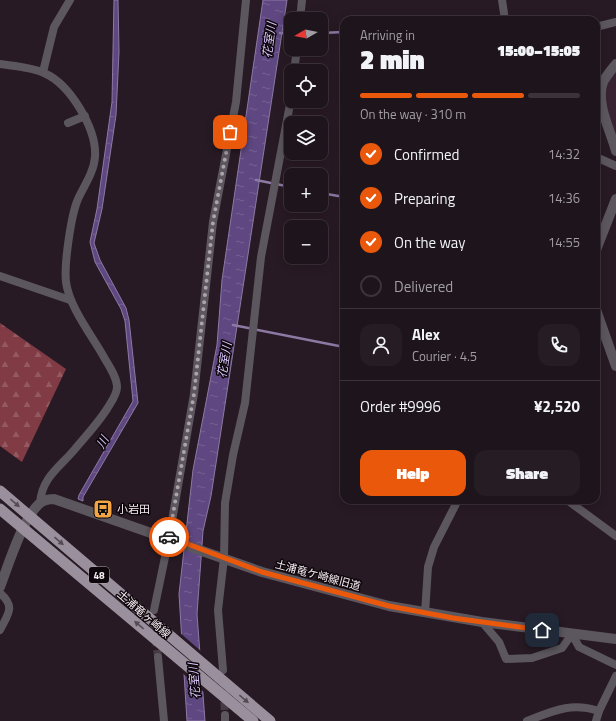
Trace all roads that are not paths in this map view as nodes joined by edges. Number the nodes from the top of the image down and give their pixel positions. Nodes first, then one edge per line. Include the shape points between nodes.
1 (70, 0) edge
2 (246, 0) edge
3 (302, 0) edge
4 (502, 0) edge
5 (301, 12) edge
6 (504, 16) edge
7 (616, 22) edge
8 (600, 27) edge
9 (0, 64) edge
10 (616, 64) edge
11 (43, 72) junction
12 (289, 108) edge
13 (85, 116) junction
14 (68, 123) dead end
15 (616, 151) edge
16 (600, 159) edge
17 (616, 166) edge
18 (616, 199) edge
19 (600, 240) edge
20 (0, 276) edge
21 (70, 300) junction
22 (600, 321) edge
23 (616, 366) edge
24 (0, 491) edge
25 (40, 503) junction
26 (456, 504) edge
27 (572, 504) edge
28 (0, 509) edge
29 (30, 515) junction
30 (24, 530) junction
31 (616, 536) edge
32 (171, 539) junction
33 (221, 557) junction
34 (4, 568) edge
35 (0, 587) edge
36 (0, 593) edge
37 (154, 610) dead end
38 (425, 613) junction
39 (482, 622) junction
40 (0, 630) edge
41 (572, 634) junction
42 (616, 639) edge
43 (158, 657) tunnel mouth
44 (616, 666) edge
45 (220, 673) junction
46 (616, 676) edge
47 (599, 711) junction
48 (164, 721) edge
49 (253, 721) edge
50 (270, 721) edge
51 (527, 721) edge
52 (596, 721) edge

1 - 11 street via 54,27
2 - 32 street via 236,102 213,222 194,394
3 - 5 street
4 - 6 street
7 - 8 street
9 - 11 street
10 - 15 street via 603,82 602,99
11 - 13 street via 54,78
12 - 33 street via 261,257 245,403 225,503
13 - 14 street
13 - 21 street via 91,130 95,157 77,200 70,228 66,281
16 - 17 street
18 - 19 street
20 - 21 street
21 - 25 street via 112,371 117,387 114,398 102,416 75,450 52,472 41,494
22 - 23 street
24 -> 29 main road, 土浦竜ヶ崎線 / 48
25 - 29 street
25 - 32 street, 土浦竜ケ崎線旧道 via 47,499 60,500
26 - 38 street via 434,547 428,567
27 - 31 street
28 - 30 main road, 土浦竜ヶ崎線 / 48
29 - 30 street
29 -> 45 main road, 土浦竜ヶ崎線 / 48 via 168,635
30 - 34 street
49 -> 30 main road, 土浦竜ヶ崎線 / 48
32 - 33 street, 土浦竜ケ崎線旧道
32 - 37 street
33 - 38 street, 土浦竜ケ崎線旧道 via 312,586
33 - 45 street via 218,610
34 - 35 street
36 - 40 street via 8,600 10,610
38 - 39 street, 土浦竜ケ崎線旧道
39 - 41 street, 土浦竜ケ崎線旧道
39 - 41 street via 499,642 506,659 532,658 562,648
41 - 42 street, 土浦竜ケ崎線旧道
41 - 44 street via 579,647
43 - 48 street
45 -> 50 main road, 土浦竜ヶ崎線 / 48
46 - 47 street
47 - 51 street via 572,706 556,709
47 - 52 street

